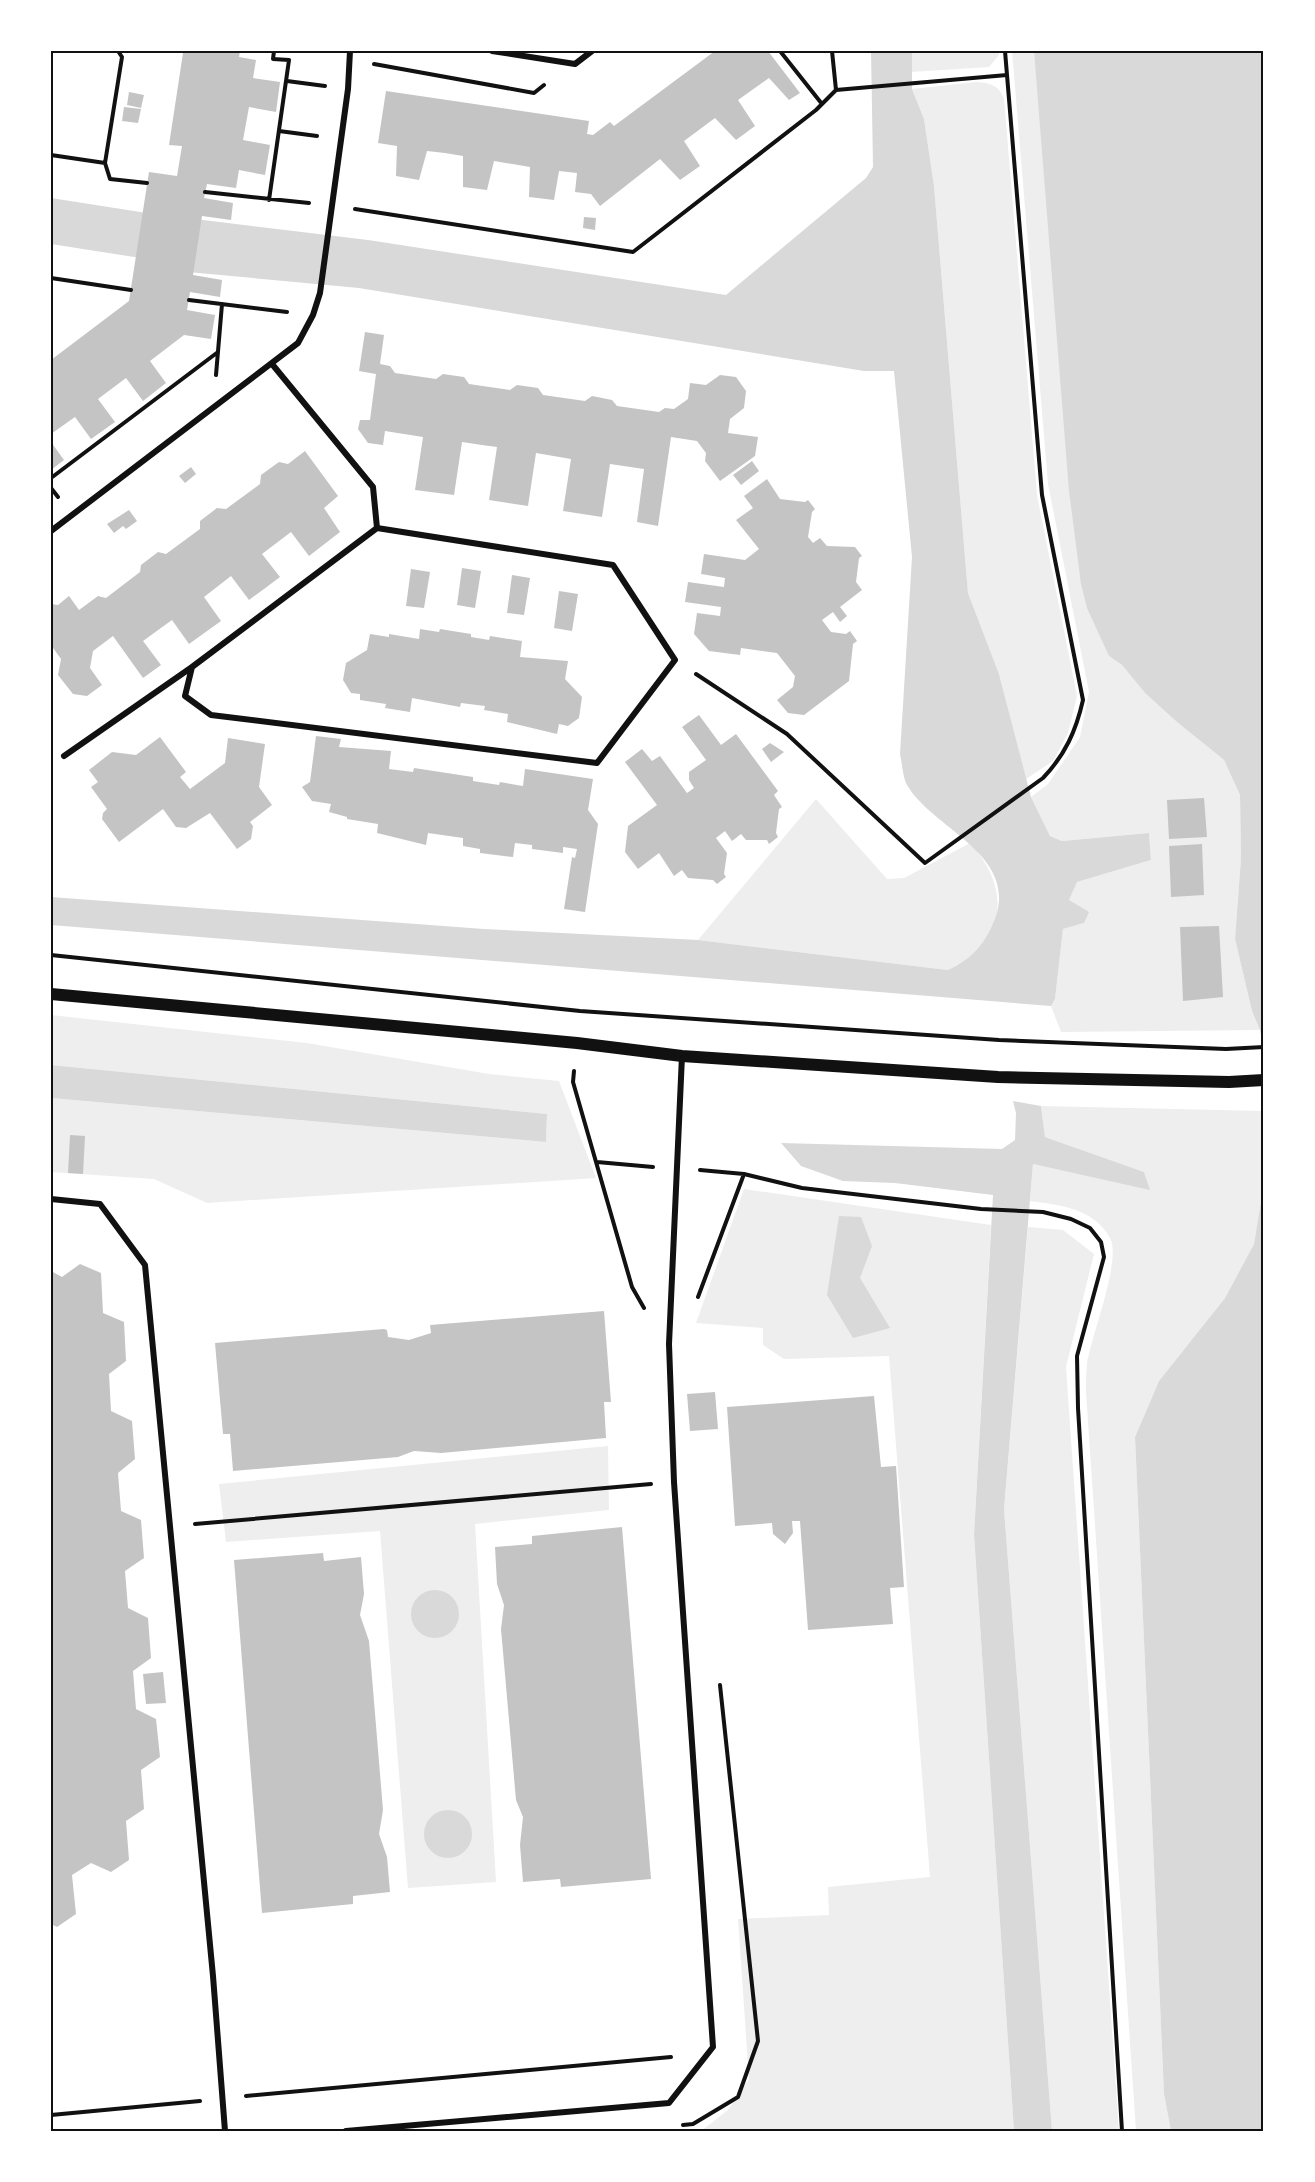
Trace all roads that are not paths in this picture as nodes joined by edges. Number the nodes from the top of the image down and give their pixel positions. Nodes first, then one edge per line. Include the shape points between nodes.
1 (350, 51) edge
2 (492, 51) edge
3 (592, 51) edge
4 (272, 364) junction
5 (377, 528) junction
6 (51, 531) edge
7 (192, 667) junction
8 (64, 756) dead end
9 (51, 994) edge
10 (682, 1056) junction
11 (1264, 1080) edge
12 (51, 1199) edge
13 (225, 2131) edge
14 (346, 2131) edge

1 - 4 street via 320,293 298,343
2 - 3 street via 575,64
4 - 5 street via 373,487
4 - 6 street
5 - 7 street
5 - 7 street via 614,565 675,660 597,763 211,715 185,696
7 - 8 street
9 - 10 main road
10 - 11 main road via 998,1077
10 - 14 street via 669,1344 674,1482 713,2047 669,2103
12 - 13 street via 99,1204 145,1265

